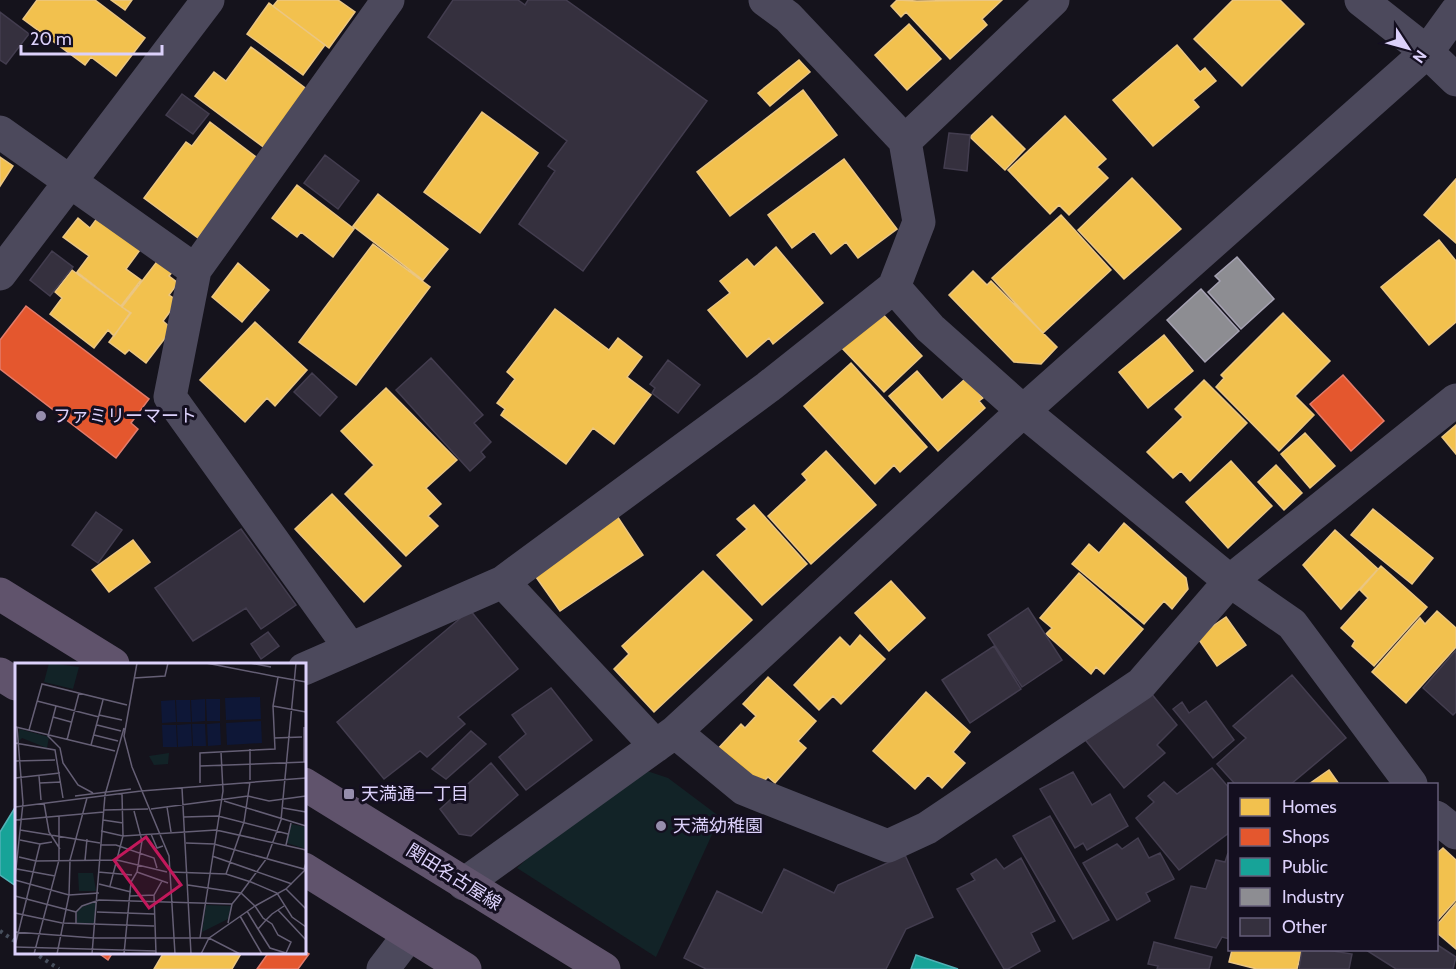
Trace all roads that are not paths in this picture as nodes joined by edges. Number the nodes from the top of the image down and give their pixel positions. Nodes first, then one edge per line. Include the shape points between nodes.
1 (208, 0) edge
2 (388, 0) edge
3 (765, 0) edge
4 (1053, 0) edge
5 (1361, 0) edge
6 (1456, 12) edge
7 (1426, 52) junction
8 (1456, 80) edge
9 (0, 132) edge
10 (905, 141) junction
11 (69, 181) junction
12 (195, 270) junction
13 (0, 274) edge
14 (894, 287) junction
15 (1456, 400) edge
16 (1023, 411) junction
17 (1230, 581) junction
18 (503, 582) junction
19 (0, 594) edge
20 (350, 648) junction
21 (111, 663) edge
22 (306, 668) edge
23 (0, 674) edge
24 (15, 683) edge
25 (665, 739) junction
26 (1410, 783) edge
27 (306, 785) edge
28 (1438, 818) edge
29 (1456, 833) edge
30 (306, 870) edge
31 (464, 884) junction
32 (409, 935) junction
33 (383, 969) edge
34 (465, 969) edge
35 (604, 969) edge

1 - 11 street
2 - 12 street
3 - 10 street via 788,17
4 - 10 street
5 - 7 street
6 - 7 street
7 - 8 street
7 - 16 street
9 - 11 street
10 - 14 street via 919,222
11 - 12 street
11 - 13 street
12 - 20 street via 170,397
14 - 16 street via 930,328
14 - 18 street via 768,387
15 - 17 street
16 - 17 street
16 - 25 street
17 - 25 street via 1141,684 927,828 888,846 744,789
17 - 26 street via 1292,624
18 - 20 street
18 - 25 street
19 - 21 main road
20 - 22 street
23 - 24 main road
25 - 31 street
27 - 31 main road, 関田名古屋線
28 - 29 street
30 - 32 main road
31 - 35 main road, 関田名古屋線
32 - 33 street
32 - 34 main road

